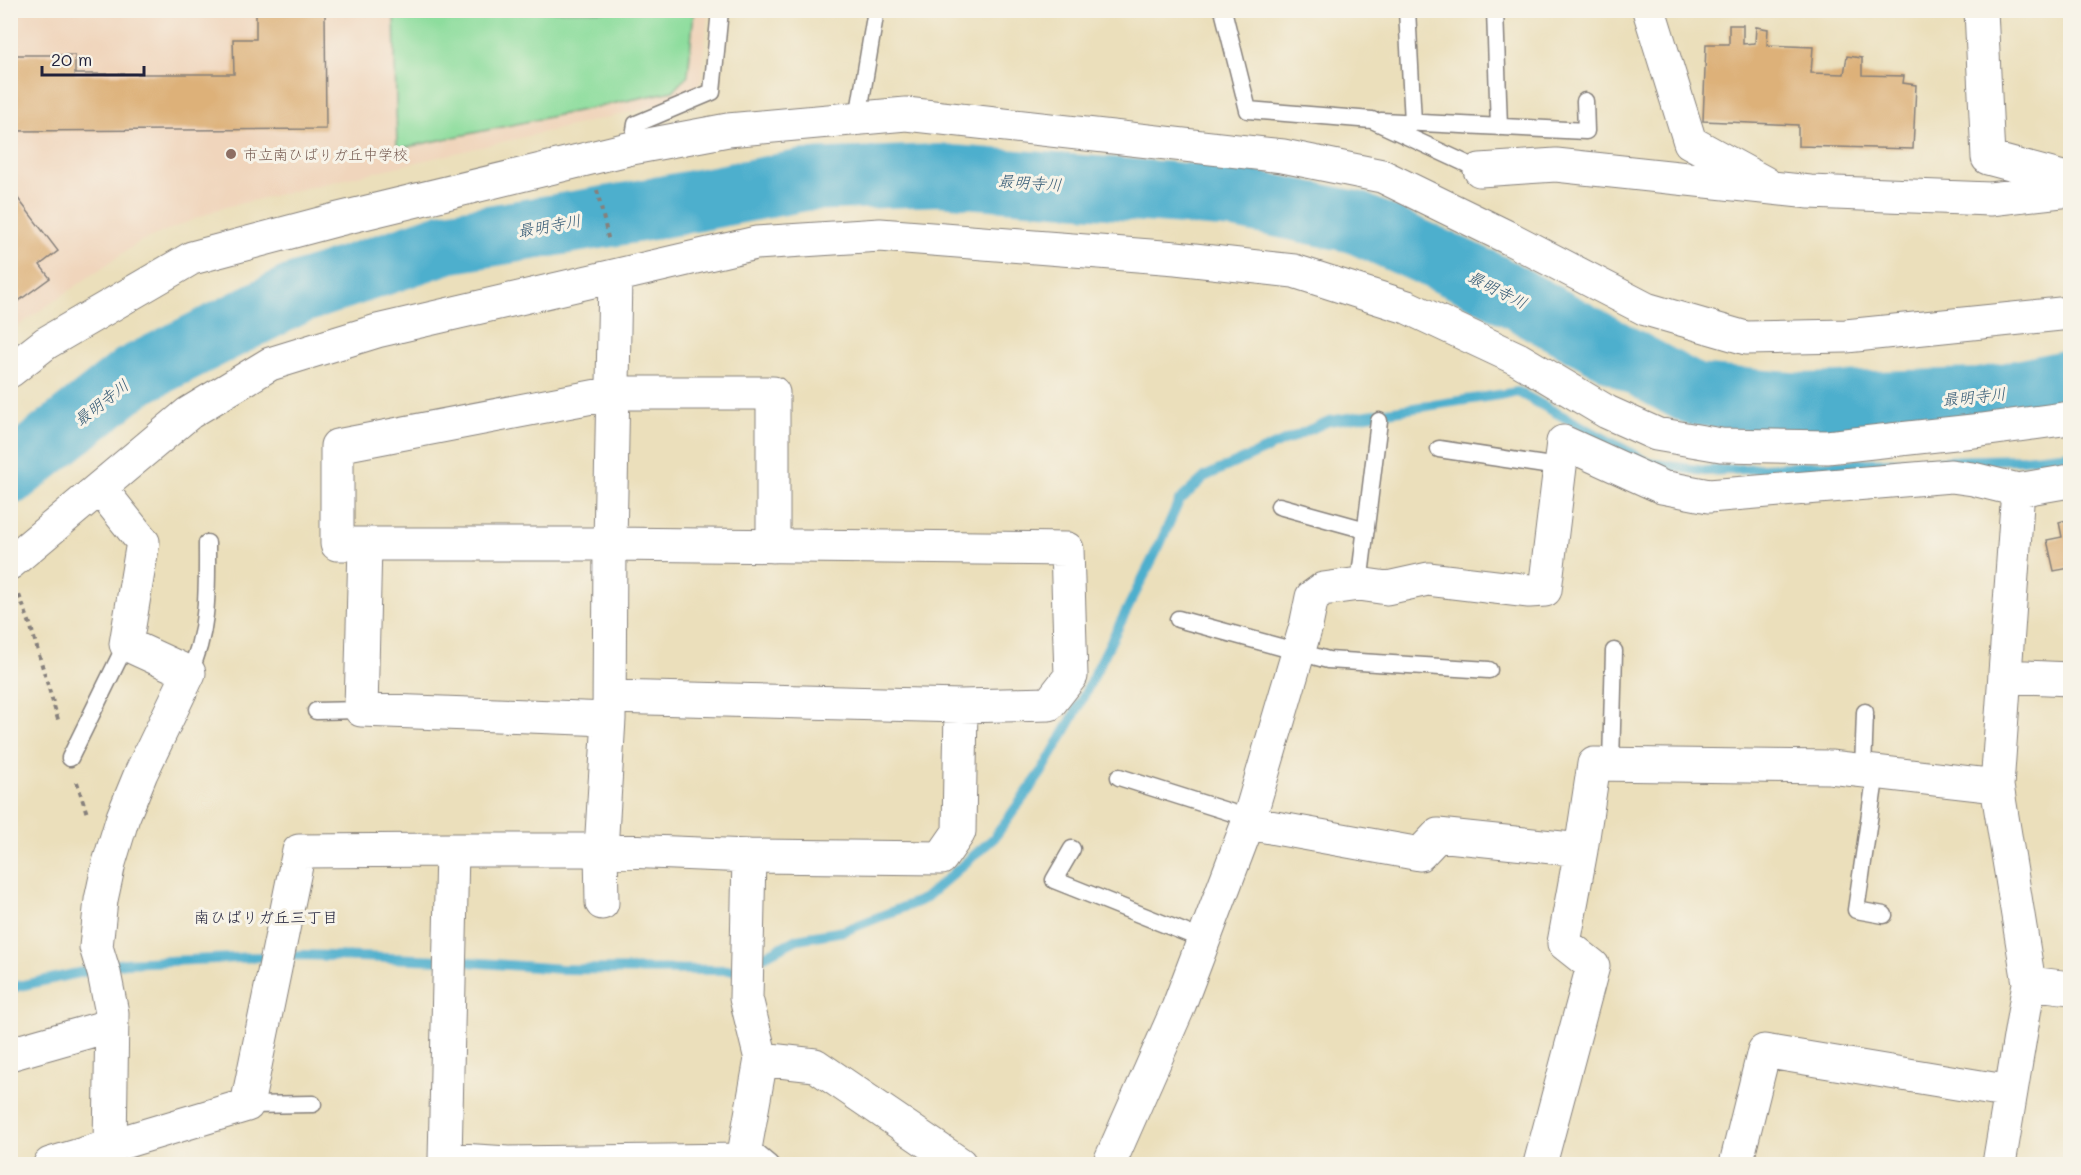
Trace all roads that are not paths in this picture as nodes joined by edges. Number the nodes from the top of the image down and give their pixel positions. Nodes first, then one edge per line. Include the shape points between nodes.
1 (720, 10) edge
2 (876, 10) edge
3 (1223, 10) edge
4 (1407, 10) edge
5 (1495, 10) edge
6 (1649, 10) edge
7 (1981, 10) edge
8 (1585, 101) dead end
9 (858, 118) junction
10 (1372, 120) junction
11 (1413, 122) junction
12 (1499, 127) junction
13 (632, 148) junction
14 (1480, 170) joint
15 (2070, 180) edge
16 (1776, 189) junction
17 (2070, 190) edge
18 (613, 264) junction
19 (2070, 313) edge
20 (10, 371) edge
21 (613, 393) junction
22 (2070, 418) edge
23 (1379, 421) dead end
24 (1439, 449) dead end
25 (1558, 467) junction
26 (2070, 481) edge
27 (100, 488) junction
28 (2018, 490) junction
29 (1279, 506) dead end
30 (1366, 530) junction
31 (207, 543) dead end
32 (365, 544) junction
33 (610, 544) junction
34 (773, 546) junction
35 (10, 563) edge
36 (1359, 584) junction
37 (1178, 619) dead end
38 (126, 644) junction
39 (1614, 651) dead end
40 (1297, 652) junction
41 (1489, 670) dead end
42 (189, 673) junction
43 (2005, 676) junction
44 (2070, 679) edge
45 (961, 706) junction
46 (609, 708) junction
47 (362, 710) junction
48 (316, 711) dead end
49 (1865, 712) dead end
50 (70, 758) dead end
51 (1611, 763) junction
52 (1870, 771) junction
53 (1119, 777) dead end
54 (1997, 786) junction
55 (1248, 823) junction
56 (1072, 849) dead end
57 (452, 850) junction
58 (601, 850) junction
59 (1581, 850) junction
60 (749, 856) junction
61 (602, 903) dead end
62 (1884, 915) dead end
63 (1204, 940) junction
64 (2029, 983) junction
65 (2070, 988) edge
66 (112, 1025) junction
67 (10, 1054) edge
68 (761, 1059) junction
69 (2011, 1092) junction
70 (313, 1104) dead end
71 (247, 1105) junction
72 (758, 1154) edge
73 (110, 1155) edge
74 (50, 1164) edge
75 (960, 1164) edge
76 (1109, 1164) edge
77 (1540, 1164) edge
78 (1736, 1164) edge
79 (1999, 1164) edge

1 - 13 lane via 712,92 636,124
2 - 9 lane
3 - 10 lane via 1248,110
4 - 11 lane
5 - 12 lane
6 - 16 street via 1690,142
7 - 15 street via 1988,158
8 - 12 lane via 1586,131
9 - 13 street via 728,130
9 - 19 street via 906,114 1283,156 1382,176 1646,309 1746,338 1846,336
10 - 11 lane
10 - 14 lane
11 - 12 lane
13 - 20 street via 192,258 46,343
14 - 16 street via 1556,165
16 - 17 street via 1990,199
18 - 21 street
18 - 22 street via 756,243 879,235 1176,258 1294,272 1407,307 1518,359 1607,412 1656,434 1721,445 1827,447
18 - 27 street via 270,364 189,413
21 - 32 street via 337,446 337,544
21 - 33 street
21 - 34 street via 773,393
23 - 30 lane
24 - 25 lane
25 - 28 street via 1563,442 1662,487 1709,496 1951,476
25 - 36 street via 1545,590 1428,579 1387,588
26 - 28 street
27 - 35 street
27 - 38 street via 143,542
28 - 43 street
29 - 30 lane
30 - 36 lane
31 - 42 lane via 208,607
32 - 33 street
32 - 47 street
33 - 34 street
33 - 46 street
34 - 45 street via 1067,549 1071,676 1049,704
36 - 40 street via 1323,589 1312,597
37 - 40 lane
38 - 42 street
38 - 50 lane
39 - 51 lane
40 - 41 lane via 1328,660
40 - 55 street
42 - 66 street via 128,806 107,872 96,946
43 - 44 street
43 - 54 street
45 - 46 street
45 - 60 street via 959,832 941,858
46 - 47 street
46 - 58 street
47 - 48 lane
49 - 52 lane
51 - 52 street
51 - 59 street via 1594,764
52 - 54 street
52 - 62 lane via 1856,910
53 - 55 lane via 1239,815
54 - 64 street
55 - 59 street via 1420,854 1438,835
55 - 63 street
56 - 63 lane via 1047,884
57 - 58 street
57 - 71 street via 299,851
57 - 72 street via 445,1159 508,1163 743,1160
58 - 60 street
58 - 61 street
59 - 77 street via 1564,944 1593,966
60 - 68 street via 746,998
63 - 76 street
64 - 65 street
64 - 69 street
66 - 67 street
66 - 73 street
68 - 72 street
68 - 75 street via 815,1065
69 - 78 street via 1764,1051
69 - 79 street
70 - 71 lane
71 - 73 street
73 - 74 street

